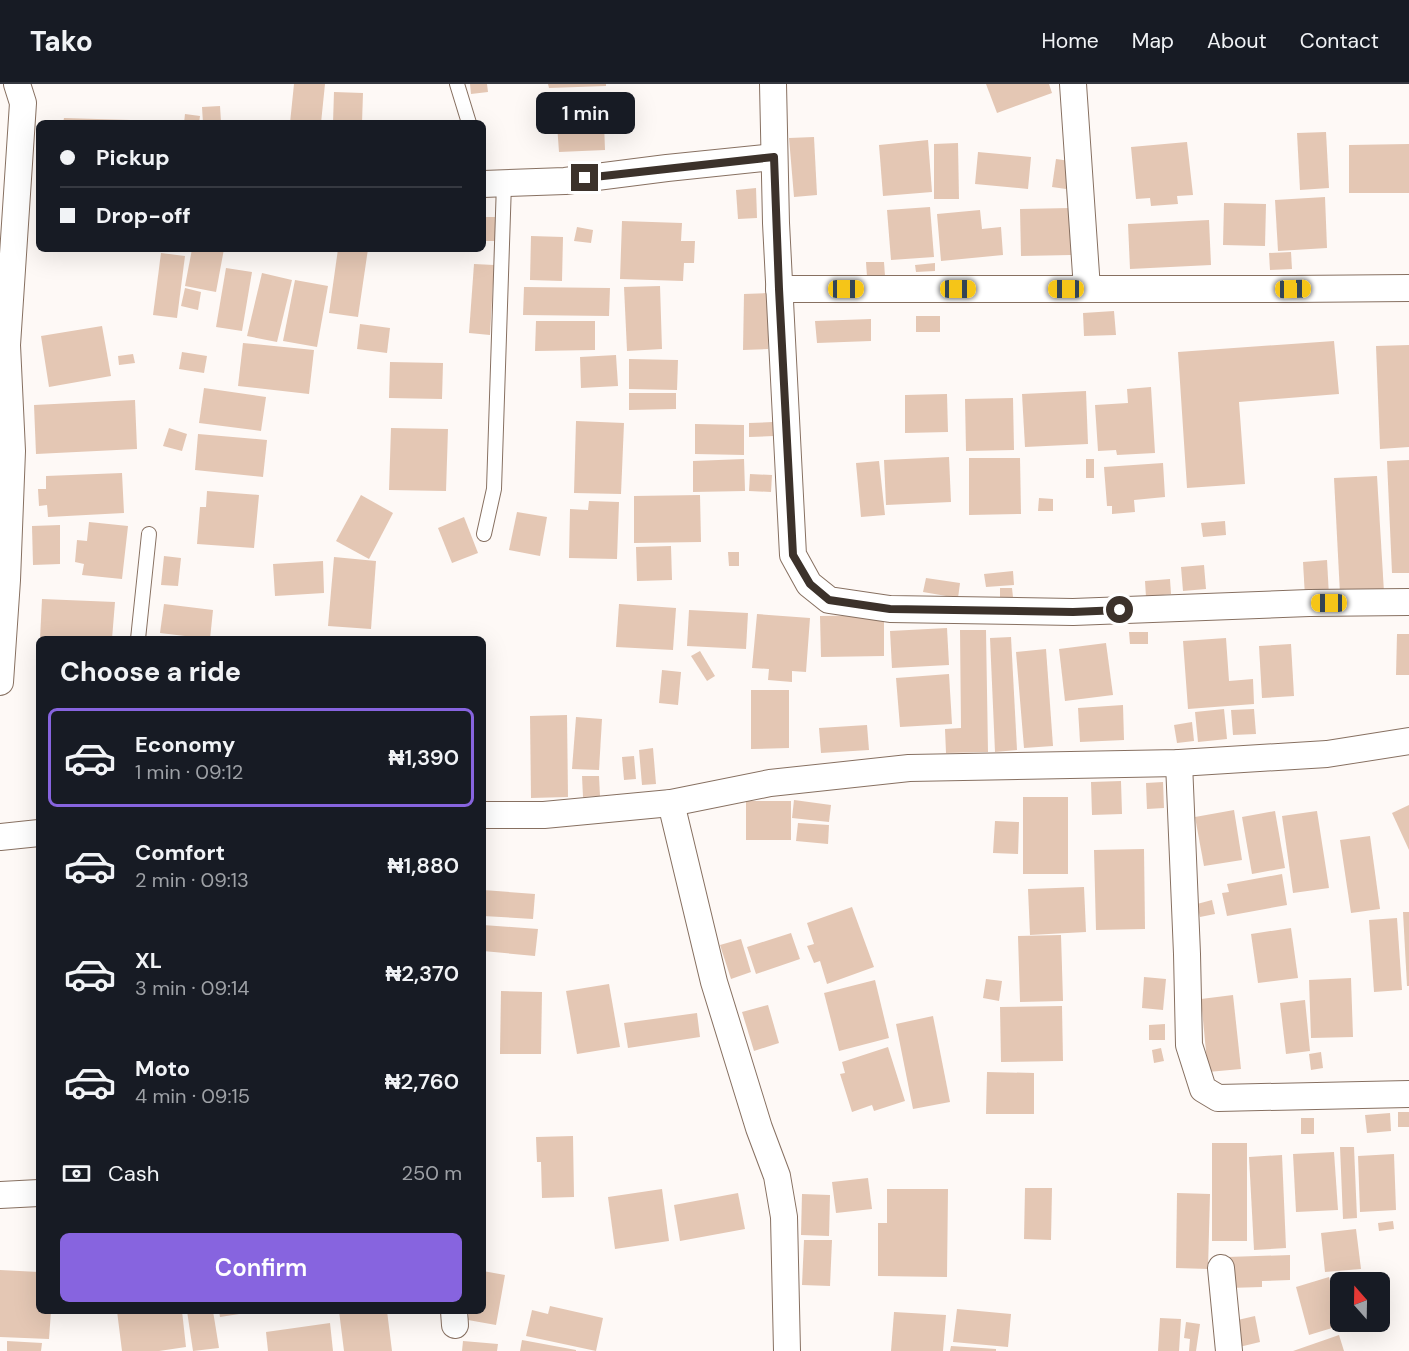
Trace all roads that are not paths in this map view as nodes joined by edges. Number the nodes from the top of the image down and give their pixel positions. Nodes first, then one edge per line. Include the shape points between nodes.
1 (17, 84) edge
2 (457, 84) edge
3 (773, 84) edge
4 (1073, 84) edge
5 (468, 120) edge
6 (774, 157) junction
7 (489, 180) edge
8 (1409, 288) edge
9 (779, 289) junction
10 (1087, 289) junction
11 (149, 534) dead end
12 (484, 534) dead end
13 (1409, 602) edge
14 (138, 636) edge
15 (0, 678) edge
16 (1409, 741) edge
17 (1179, 763) junction
18 (671, 803) junction
19 (486, 815) edge
20 (36, 832) edge
21 (0, 837) edge
22 (1409, 1094) edge
23 (36, 1193) edge
24 (0, 1195) edge
25 (1221, 1268) dead end
26 (787, 1351) edge
27 (1229, 1351) edge

1 - 15 street via 23,103 7,345 12,451
2 - 5 lane
3 - 6 street
4 - 10 street
6 - 7 street via 565,181
6 - 9 street
7 - 12 lane via 494,489
8 - 10 street
9 - 10 street
9 - 13 street via 793,555 810,584 829,600 890,609 1073,612
11 - 14 lane
16 - 17 street via 1327,754
17 - 18 street via 909,768 770,783
17 - 22 street via 1189,1045 1203,1089 1218,1098
18 - 19 street
18 - 26 street via 714,982 777,1176 784,1217
20 - 21 street
23 - 24 street
25 - 27 street

